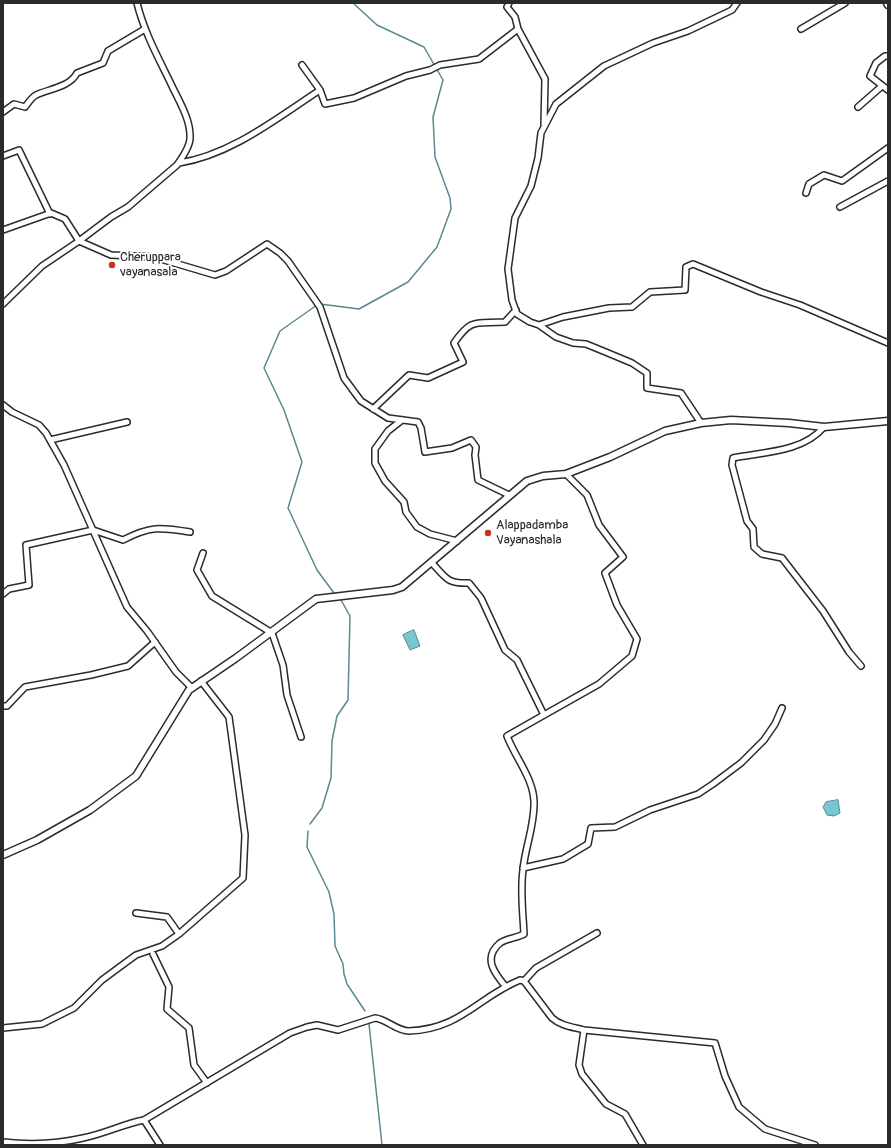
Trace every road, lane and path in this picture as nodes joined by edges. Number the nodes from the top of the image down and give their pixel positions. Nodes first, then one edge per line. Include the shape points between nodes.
1 (136, 3) edge
2 (509, 3) edge
3 (737, 3) edge
4 (845, 3) edge
5 (145, 29) junction
6 (518, 29) junction
7 (801, 29) dead end
8 (888, 56) edge
9 (302, 65) dead end
10 (882, 86) junction
11 (320, 90) junction
12 (888, 90) edge
13 (858, 107) dead end
14 (3, 112) edge
15 (544, 128) junction
16 (888, 148) edge
17 (3, 156) edge
18 (179, 163) junction
19 (888, 181) edge
20 (806, 193) dead end
21 (840, 207) dead end
22 (50, 214) junction
23 (3, 230) edge
24 (80, 241) junction
25 (3, 304) edge
26 (516, 310) junction
27 (539, 325) junction
28 (888, 343) edge
29 (3, 405) edge
30 (373, 408) junction
31 (402, 420) junction
32 (888, 421) edge
33 (127, 422) dead end
34 (700, 423) junction
35 (824, 427) junction
36 (50, 440) junction
37 (566, 474) junction
38 (509, 495) junction
39 (93, 530) junction
40 (190, 532) dead end
41 (457, 541) junction
42 (203, 554) dead end
43 (432, 563) junction
44 (3, 594) edge
45 (272, 633) junction
46 (155, 642) junction
47 (861, 666) dead end
48 (201, 681) junction
49 (192, 688) junction
50 (3, 706) edge
51 (782, 708) dead end
52 (544, 714) junction
53 (301, 737) dead end
54 (3, 856) edge
55 (523, 868) junction
56 (136, 913) dead end
57 (597, 933) dead end
58 (179, 934) junction
59 (153, 954) dead end
60 (524, 981) junction
61 (506, 987) junction
62 (3, 1028) edge
63 (584, 1030) junction
64 (207, 1082) junction
65 (144, 1120) junction
66 (799, 1140) junction
67 (3, 1142) edge
68 (160, 1145) edge
69 (643, 1145) edge
70 (795, 1145) edge
71 (815, 1145) edge

1 - 5 street
2 - 6 street via 507,7 515,17
3 - 15 street via 732,10 688,31 653,43 604,66 556,104
4 - 7 street
5 - 14 street via 108,51 103,63 77,73 74,78 34,96 25,107 14,104
5 - 18 street via 182,107 190,130 190,140
6 - 11 street via 479,59 440,65 354,98 325,104
6 - 15 street via 545,79
8 - 10 street via 876,63 870,76
9 - 11 street
10 - 12 street
10 - 13 street
11 - 18 street via 220,151
15 - 26 street via 531,186 515,218 508,270
16 - 20 street via 842,181 824,175 809,184
17 - 22 street via 19,150
18 - 24 street via 128,207 111,216
19 - 21 street
22 - 23 street
22 - 24 street via 65,219
24 - 25 street via 42,266
24 - 30 street via 111,255 154,257 215,275 226,271 267,244 288,261 320,307 344,378 361,401
26 - 27 street via 517,314
26 - 30 street via 505,322 472,323 454,343 463,362 428,378 409,375
27 - 28 street via 563,317 609,308 632,307 650,292 685,290 686,267 692,264 800,305
27 - 34 street via 556,337 586,344 632,363 647,373 647,388 681,393
29 - 36 street via 39,425
30 - 31 street via 388,418
31 - 38 street via 418,422 425,452 452,448 471,440 476,448 478,480
31 - 41 street via 388,431 375,449 375,463 385,481 404,502 406,512 417,527 430,534
32 - 35 street
33 - 36 street
34 - 35 street via 731,420 789,422
34 - 37 street via 664,431 610,457
35 - 47 street via 816,436 801,445 733,458 732,465 747,521 753,529 754,547 762,554 782,558
36 - 39 street
37 - 38 street via 543,476 527,481
37 - 52 street via 586,494 599,525 623,556 605,573 617,605 637,639 632,656 599,684
38 - 41 street
39 - 40 street via 122,540 152,528
39 - 44 street via 26,545 29,585 9,589
39 - 46 street via 127,607
41 - 43 street
42 - 45 street via 197,570 212,596
43 - 45 street via 402,587 393,590 316,599
43 - 52 street via 448,581 456,584 469,583 481,598 505,650 517,660
45 - 48 street
45 - 53 street via 283,665 288,694
46 - 49 street via 176,672
46 - 50 street via 128,666 25,687 7,706
48 - 49 street
48 - 58 street via 229,717 245,835 243,878
49 - 54 street via 136,776 90,810
51 - 55 street via 764,740 741,763 698,794 650,810 615,827 591,828 588,844 563,859
52 - 55 street via 507,736 530,784 534,800 533,822
55 - 61 street via 521,891 524,934 501,942 493,951 492,970
56 - 58 street via 167,917
57 - 60 street via 536,968
58 - 62 street via 162,946 136,955 102,980 74,1008 42,1024
59 - 64 street via 169,987 167,1009 190,1028 194,1065
60 - 61 street via 520,980
60 - 63 street via 557,1022
61 - 64 street via 444,1025 408,1031 375,1018 338,1030 317,1025 307,1027 290,1033
63 - 66 street via 715,1044 725,1076 739,1107 765,1129
63 - 69 street via 579,1065 582,1074 606,1104 625,1114
64 - 65 street
65 - 67 street via 83,1138 24,1144
65 - 68 street
66 - 70 street
66 - 71 street

